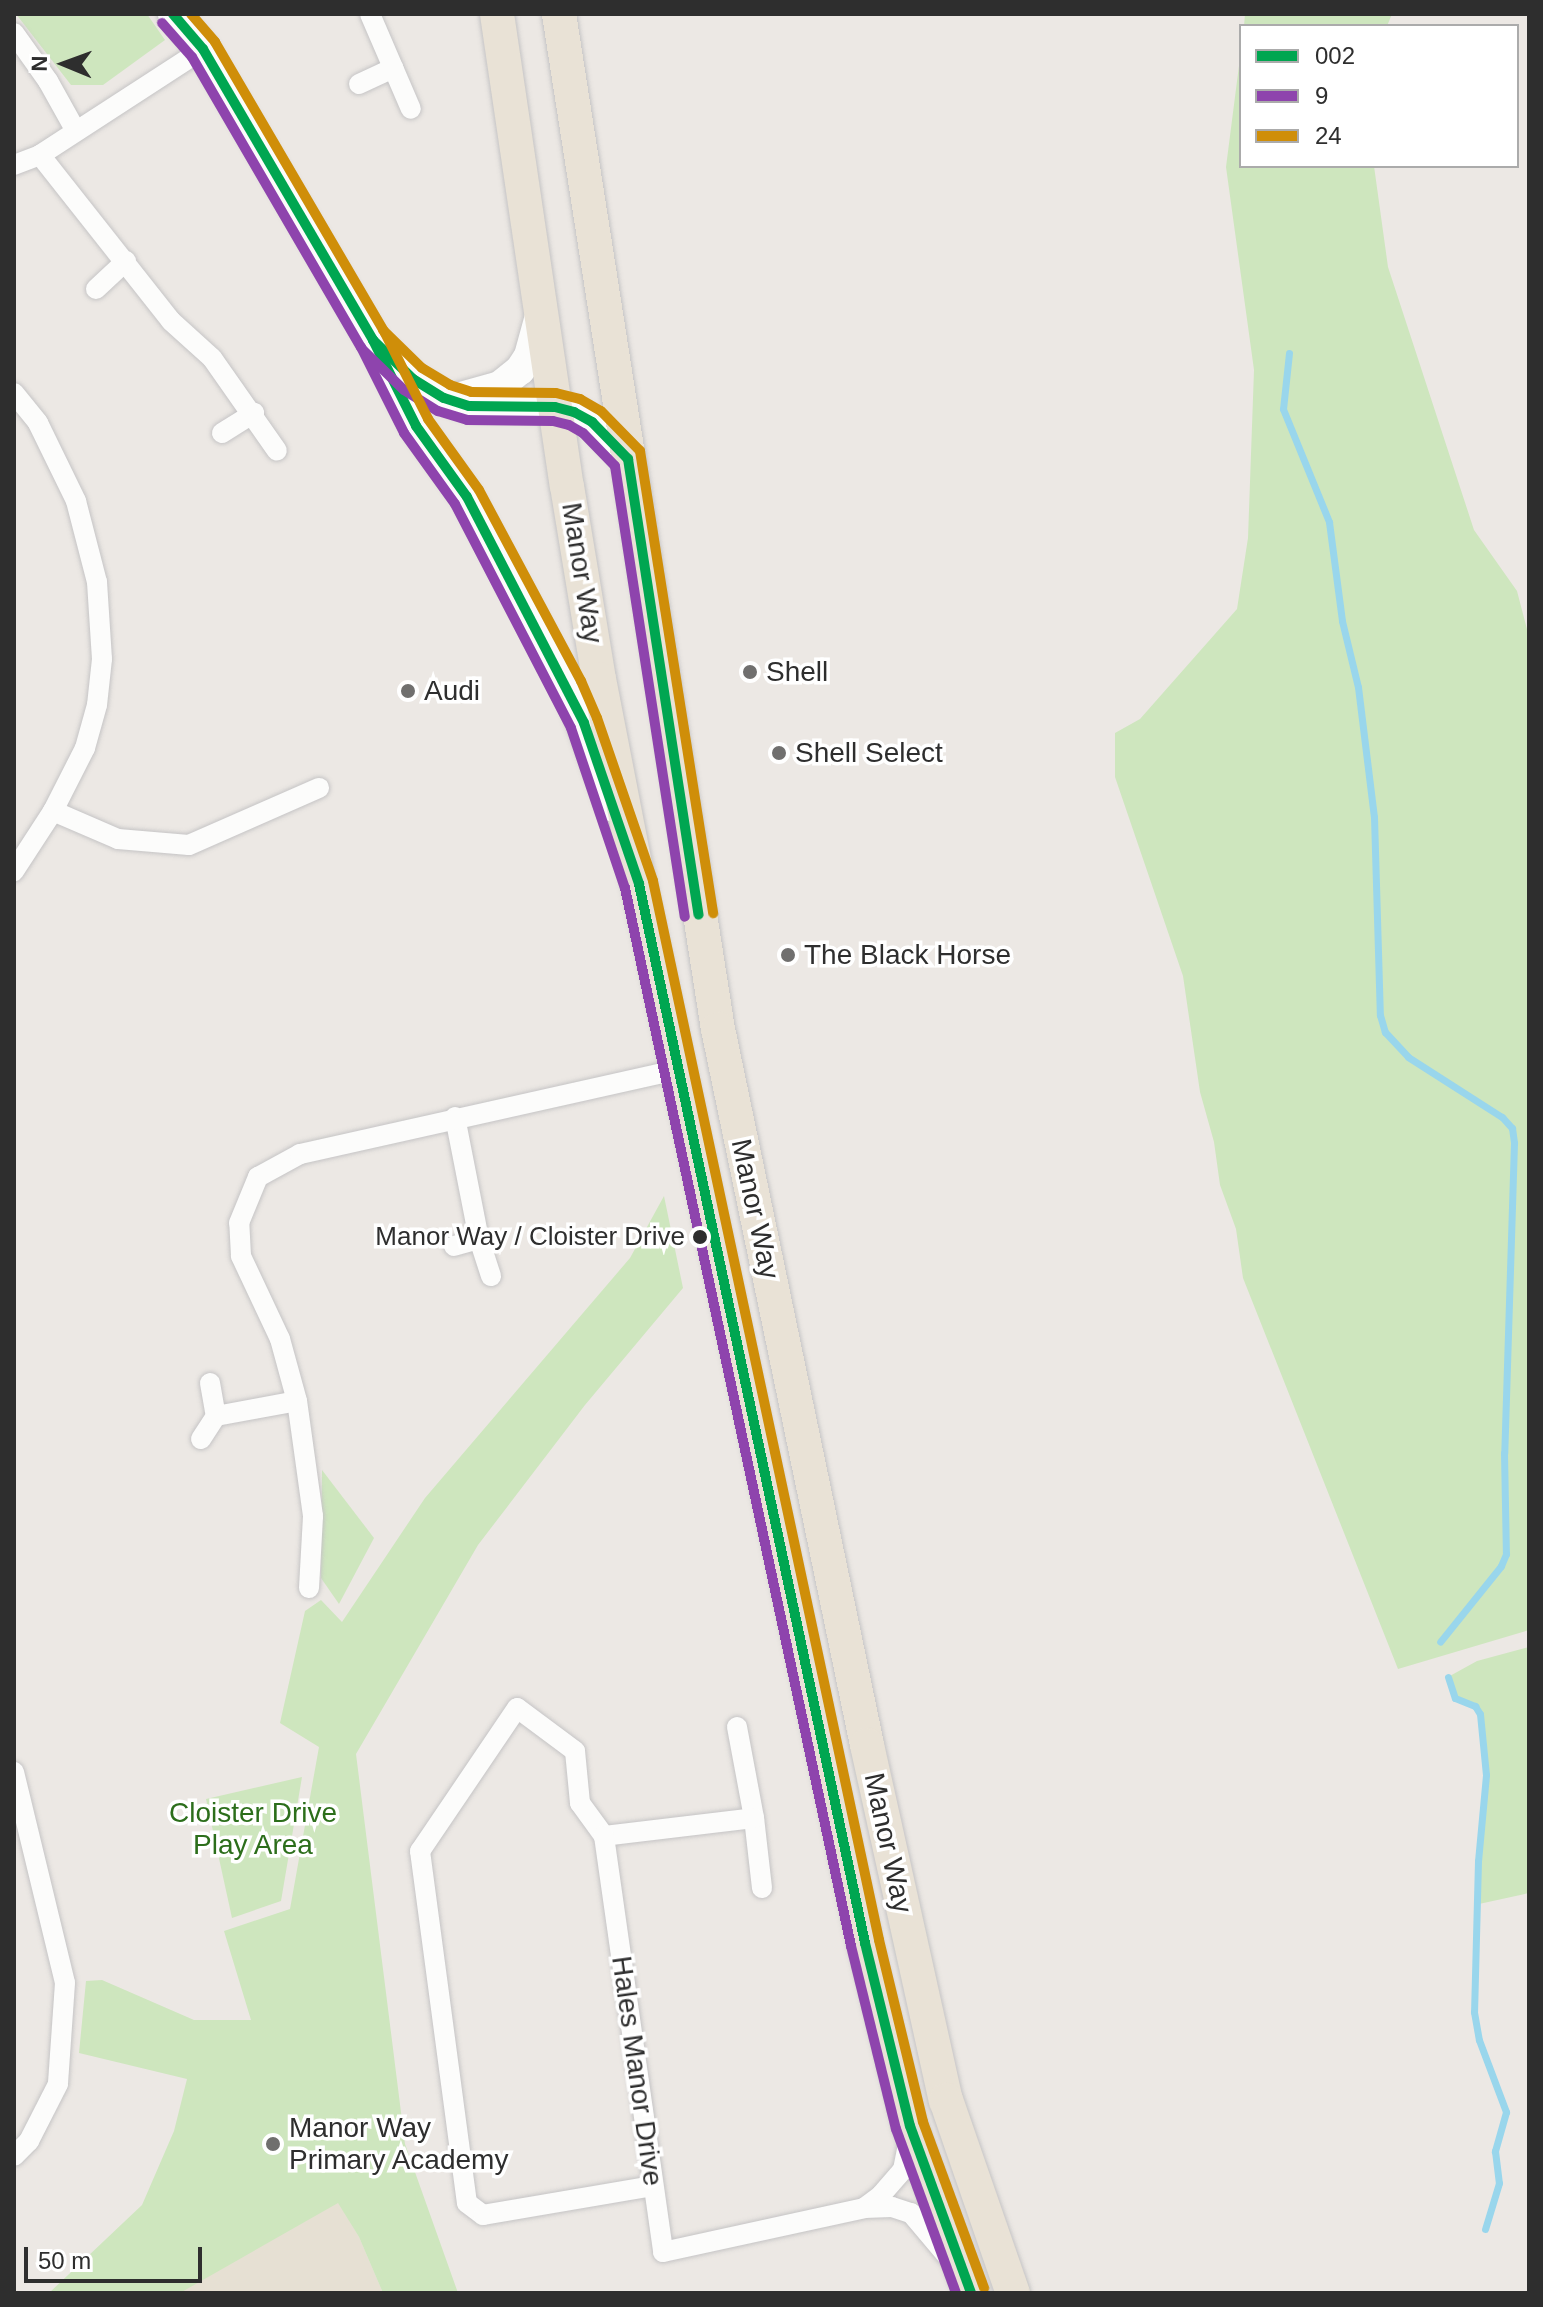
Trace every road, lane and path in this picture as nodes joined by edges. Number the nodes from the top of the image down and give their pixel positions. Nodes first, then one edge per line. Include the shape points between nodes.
1 (173, 14) edge
2 (370, 14) edge
3 (497, 14) edge
4 (559, 14) edge
5 (14, 33) edge
6 (203, 49) junction
7 (394, 68) junction
8 (359, 84) dead end
9 (411, 109) dead end
10 (76, 131) junction
11 (40, 155) junction
12 (14, 165) edge
13 (126, 261) junction
14 (96, 289) dead end
15 (541, 307) junction
16 (373, 340) junction
17 (14, 393) edge
18 (446, 399) junction
19 (555, 407) junction
20 (254, 413) junction
21 (222, 433) dead end
22 (431, 447) junction
23 (277, 451) dead end
24 (628, 459) junction
25 (319, 788) dead end
26 (53, 811) junction
27 (14, 871) edge
28 (639, 884) junction
29 (679, 1069) junction
30 (455, 1117) junction
31 (479, 1239) junction
32 (454, 1246) dead end
33 (491, 1276) dead end
34 (210, 1383) dead end
35 (297, 1401) junction
36 (216, 1416) junction
37 (201, 1439) dead end
38 (309, 1588) dead end
39 (737, 1727) dead end
40 (14, 1772) edge
41 (754, 1818) junction
42 (604, 1836) junction
43 (762, 1888) dead end
44 (910, 2126) junction
45 (14, 2156) edge
46 (653, 2186) junction
47 (864, 2208) junction
48 (968, 2286) edge
49 (1013, 2293) edge

1 - 6 main road
2 - 7 street
3 - 15 highway, Manor Way
4 - 24 highway, Manor Way
5 - 10 street
6 - 10 street
6 - 16 main road
7 - 8 street
7 - 9 street
10 - 11 street
11 - 12 street
11 - 13 street
13 - 14 street
13 - 20 street via 171,321 212,358
15 - 18 main road via 532,347 520,370 500,386
15 - 19 highway, Manor Way
16 - 18 main road via 413,379
16 - 22 main road
17 - 26 street via 38,423 76,501 97,582 102,659 97,705 85,748
18 - 19 main road via 490,407
18 - 22 main road via 430,419
19 - 24 main road via 592,422
19 - 28 highway, Manor Way
20 - 21 street
20 - 23 street
22 - 28 main road via 467,497 569,688
24 - 49 highway, Manor Way via 718,1029 799,1422 946,2100
25 - 26 street via 189,845 118,839
26 - 27 street
28 - 29 highway, Manor Way
29 - 30 street
29 - 44 highway, Manor Way via 865,1943
30 - 31 street
30 - 35 street via 300,1154 258,1177 239,1223 241,1256 280,1339
31 - 32 street
31 - 33 street
34 - 36 street
35 - 36 street
35 - 38 street via 313,1516
36 - 37 street
39 - 41 street
40 - 45 street via 65,1983 58,2084 29,2141
41 - 42 street
41 - 43 street
42 - 46 street, Hales Manor Drive
42 - 46 street via 580,1803 575,1751 517,1708 420,1851 467,2203 483,2215
44 - 47 street, Hales Manor Drive via 903,2170
44 - 48 highway, Manor Way
46 - 47 street, Hales Manor Drive via 663,2252
47 - 48 street, Hales Manor Drive via 911,2213

